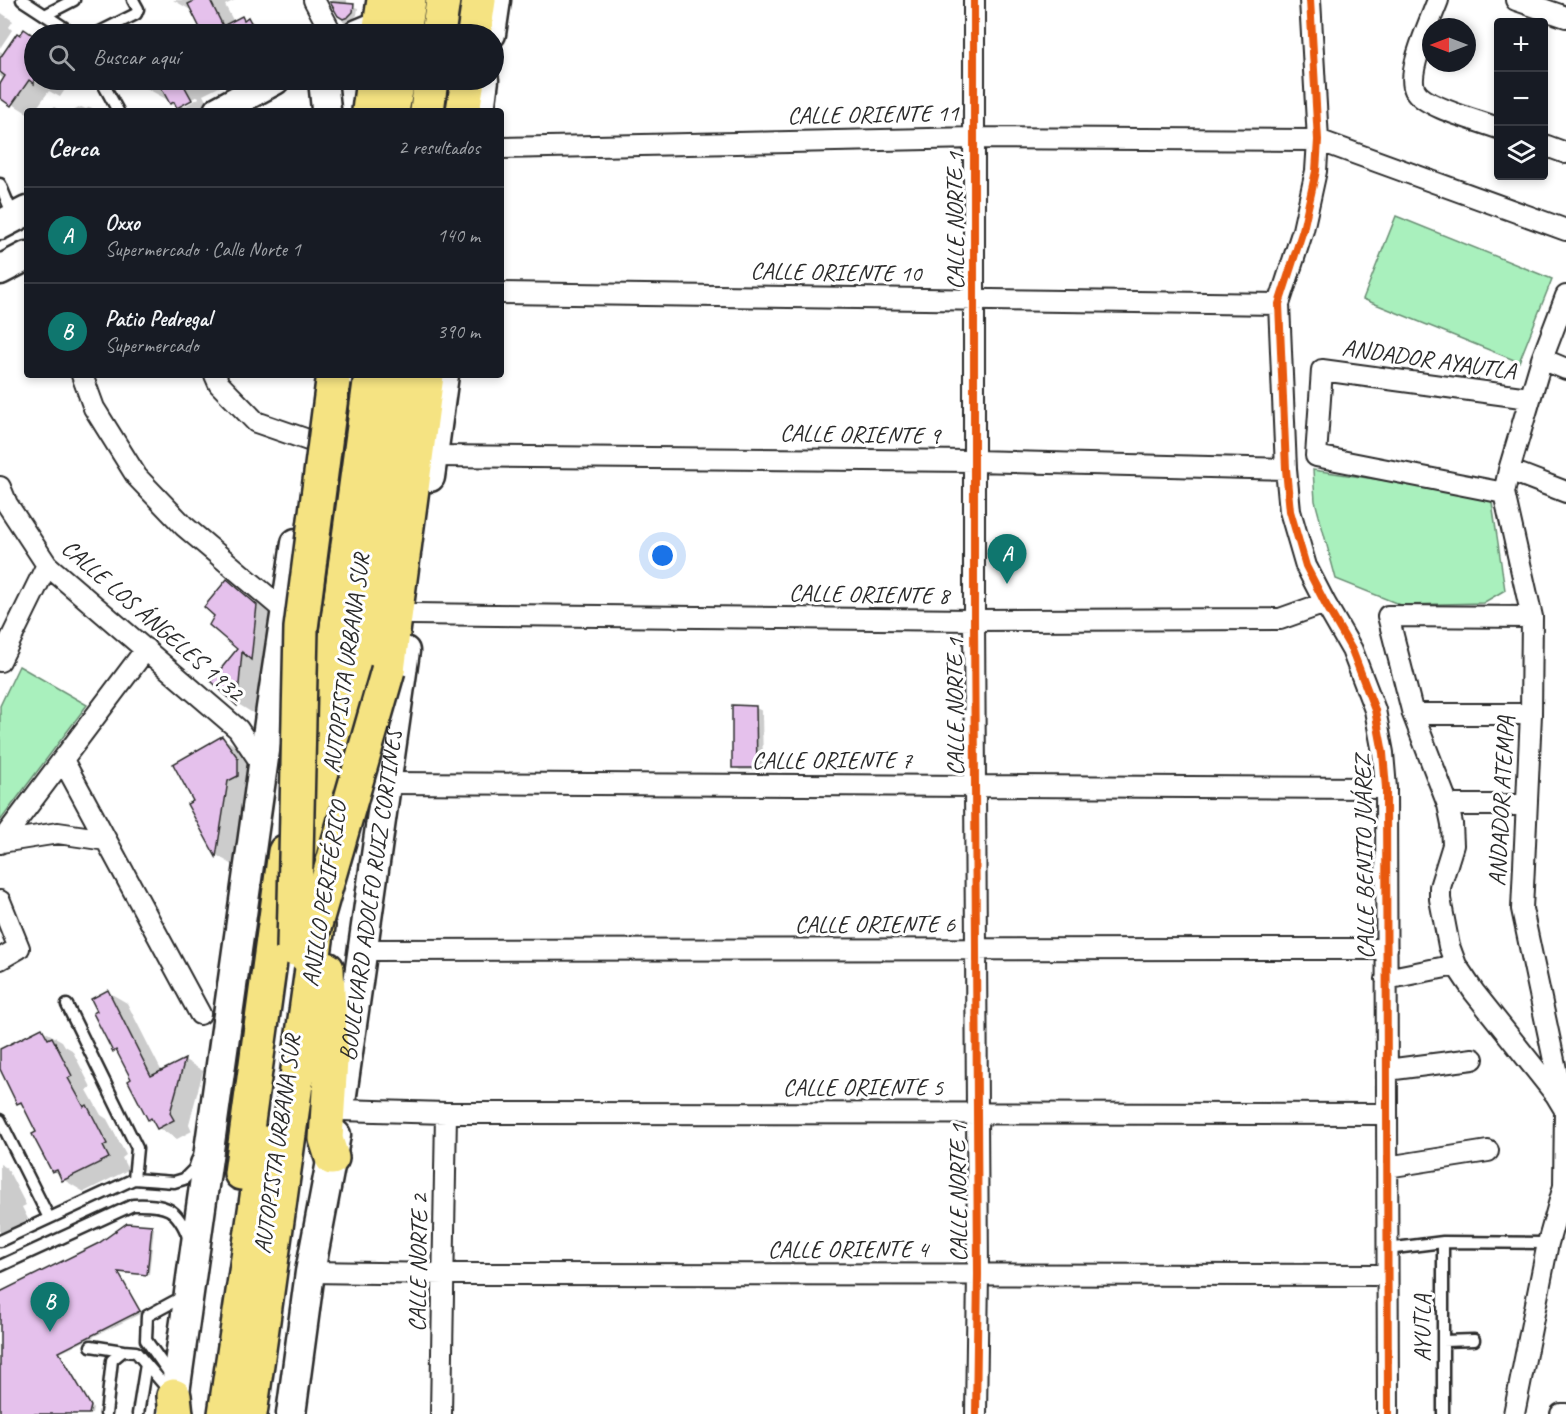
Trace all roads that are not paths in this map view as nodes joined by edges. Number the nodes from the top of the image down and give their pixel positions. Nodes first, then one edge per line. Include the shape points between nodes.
1 (21, 0) edge
2 (74, 0) edge
3 (133, 0) edge
4 (314, 0) edge
5 (374, 0) edge
6 (409, 0) edge
7 (424, 0) edge
8 (443, 0) edge
9 (453, 0) edge
10 (478, 0) edge
11 (496, 0) edge
12 (974, 0) edge
13 (1310, 0) edge
14 (1438, 0) edge
15 (1516, 0) edge
16 (45, 15) junction
17 (1566, 17) edge
18 (59, 24) edge
19 (116, 24) edge
20 (327, 24) edge
21 (372, 24) edge
22 (405, 24) edge
23 (420, 24) edge
24 (439, 24) edge
25 (449, 24) edge
26 (475, 24) edge
27 (492, 24) edge
28 (106, 90) edge
29 (258, 90) edge
30 (323, 90) edge
31 (361, 90) edge
32 (372, 90) edge
33 (396, 90) edge
34 (411, 90) edge
35 (430, 90) edge
36 (441, 90) edge
37 (466, 90) edge
38 (483, 90) edge
39 (116, 108) edge
40 (228, 108) edge
41 (322, 108) edge
42 (358, 108) edge
43 (369, 108) edge
44 (393, 108) edge
45 (408, 108) edge
46 (427, 108) edge
47 (438, 108) edge
48 (463, 108) edge
49 (480, 108) edge
50 (1494, 127) edge
51 (974, 138) junction
52 (1318, 140) junction
53 (1548, 146) edge
54 (504, 148) edge
55 (1566, 153) edge
56 (0, 184) edge
57 (14, 218) edge
58 (1566, 230) edge
59 (24, 258) edge
60 (0, 270) edge
61 (504, 293) edge
62 (1566, 296) edge
63 (974, 300) junction
64 (1279, 304) junction
65 (1542, 359) junction
66 (1566, 369) edge
67 (83, 378) edge
68 (216, 378) edge
69 (320, 378) edge
70 (320, 378) edge
71 (334, 378) edge
72 (350, 378) edge
73 (371, 378) edge
74 (388, 378) edge
75 (403, 378) edge
76 (427, 378) edge
77 (444, 378) edge
78 (1529, 398) junction
79 (311, 441) junction
80 (433, 456) junction
81 (974, 461) junction
82 (1286, 469) junction
83 (1509, 470) junction
84 (0, 487) edge
85 (1566, 492) edge
86 (1504, 493) junction
87 (325, 559) junction
88 (47, 565) junction
89 (1324, 603) junction
90 (286, 612) junction
91 (411, 614) junction
92 (1532, 617) junction
93 (974, 620) junction
94 (146, 648) junction
95 (0, 661) edge
96 (271, 708) junction
97 (1413, 714) junction
98 (1531, 714) junction
99 (238, 729) junction
100 (63, 760) junction
101 (263, 766) junction
102 (386, 783) junction
103 (975, 786) junction
104 (1386, 788) junction
105 (1448, 805) junction
106 (1526, 805) junction
107 (106, 840) junction
108 (1, 842) edge
109 (0, 902) edge
110 (320, 915) junction
111 (976, 949) junction
112 (1386, 949) junction
113 (363, 950) junction
114 (299, 955) junction
115 (0, 959) edge
116 (1456, 965) junction
117 (1386, 979) junction
118 (67, 1005) dead end
119 (200, 1014) dead end
120 (1473, 1059) dead end
121 (1387, 1070) junction
122 (340, 1110) junction
123 (1565, 1110) edge
124 (446, 1113) junction
125 (977, 1113) junction
126 (1387, 1114) junction
127 (0, 1120) edge
128 (213, 1124) junction
129 (1488, 1150) dead end
130 (332, 1158) junction
131 (1387, 1167) junction
132 (134, 1179) junction
133 (1565, 1193) edge
134 (49, 1218) junction
135 (0, 1241) edge
136 (1443, 1242) junction
137 (1548, 1243) junction
138 (1387, 1249) junction
139 (195, 1253) junction
140 (0, 1266) edge
141 (310, 1272) junction
142 (444, 1274) junction
143 (978, 1274) junction
144 (1387, 1275) junction
145 (189, 1293) junction
146 (1474, 1340) dead end
147 (1443, 1341) junction
148 (91, 1346) dead end
149 (123, 1351) junction
150 (146, 1364) junction
151 (230, 1376) junction
152 (175, 1402) edge
153 (106, 1414) edge
154 (138, 1414) edge
155 (208, 1414) edge
156 (220, 1414) edge
157 (225, 1414) edge
158 (238, 1414) edge
159 (250, 1414) edge
160 (291, 1414) edge
161 (441, 1414) edge
162 (976, 1414) edge
163 (1388, 1414) edge
164 (1443, 1414) edge
165 (1514, 1414) edge
166 (1561, 1414) edge
167 (1566, 1414) edge

1 - 16 lane
2 - 16 lane
3 - 19 lane via 138,9 136,14
4 - 20 street
5 - 21 main road
6 - 22 highway
7 - 23 highway
8 - 24 highway
9 - 25 highway
10 - 26 highway
11 - 27 main road
12 - 51 street, CALLE NORTE 1
13 - 52 street, CALLE BENITO JUÁREZ
14 - 50 street via 1412,74 1415,90 1426,102
15 - 17 street
16 - 18 lane
28 - 39 lane
29 - 40 main road
30 - 41 main road
31 - 42 main road
32 - 43 highway
33 - 44 highway
34 - 45 highway
35 - 46 highway
36 - 47 highway
37 - 48 highway
38 - 49 main road
51 - 52 street, CALLE ORIENTE 11
51 - 54 street, CALLE ORIENTE 11
51 - 63 street, CALLE NORTE 1
52 - 58 street, CALLE ORIENTE 11
52 - 64 street, CALLE BENITO JUÁREZ via 1316,171 1303,230
53 - 55 street
56 - 57 lane
59 - 60 main road
61 - 63 street, CALLE ORIENTE 10
62 - 65 street
63 - 64 street, CALLE ORIENTE 10
63 - 81 street, CALLE NORTE 1
64 - 82 street, CALLE BENITO JUÁREZ
65 - 66 street
65 - 78 street
67 - 90 street via 94,408 137,477 184,526
68 - 79 street via 256,422
69 - 79 main road
70 - 87 highway
71 - 114 highway, bridge via 302,628
72 - 87 highway, ANILLO PERIFÉRICO
73 - 114 highway, AUTOPISTA URBANA SUR, bridge
74 - 114 highway, AUTOPISTA URBANA SUR, bridge
75 - 110 highway, ANILLO PERIFÉRICO
76 - 114 highway, bridge via 388,670
77 - 80 main road, BOULEVARD ADOLFO RUIZ CORTINES
78 - 83 street
78 - 86 street, ANDADOR AYAUTLA via 1322,370 1317,456
79 - 90 main road
80 - 81 street, CALLE ORIENTE 9
80 - 91 main road, BOULEVARD ADOLFO RUIZ CORTINES
81 - 82 street, CALLE ORIENTE 9
81 - 93 street, CALLE NORTE 1
82 - 89 street, CALLE BENITO JUÁREZ via 1290,511 1306,566
83 - 85 street
83 - 86 street
84 - 88 street, CALLE LOS ÁNGELES 1932
86 - 92 street, ANDADOR ATEMPA
87 - 155 highway, ANILLO PERIFÉRICO
88 - 94 street, CALLE LOS ÁNGELES 1932
88 - 95 street
89 - 93 street, CALLE ORIENTE 8 via 1280,620
89 - 104 street, CALLE BENITO JUÁREZ via 1352,650 1375,710
90 - 96 main road
91 - 93 street, CALLE ORIENTE 8
91 - 102 main road, BOULEVARD ADOLFO RUIZ CORTINES
92 - 97 street via 1388,616
92 - 98 street, ANDADOR ATEMPA
93 - 103 street, CALLE NORTE 1
94 - 99 street, CALLE LOS ÁNGELES 1932
94 - 100 street
96 - 99 street, CALLE LOS ÁNGELES 1932
96 - 101 main road
97 - 98 street
97 - 105 street
98 - 106 street, ANDADOR ATEMPA
99 - 101 street, CALLE LOS ÁNGELES 1932
100 - 107 street
100 - 108 street
101 - 128 main road
102 - 103 street, CALLE ORIENTE 7
102 - 113 main road, BOULEVARD ADOLFO RUIZ CORTINES
103 - 104 street, CALLE ORIENTE 7
103 - 111 street, CALLE NORTE 1
104 - 112 street, CALLE BENITO JUÁREZ
105 - 106 street
105 - 116 street via 1453,845 1440,899
106 - 123 street, ANDADOR ATEMPA via 1522,909
107 - 108 street via 58,833
107 - 119 street
109 - 115 street via 19,948
110 - 130 highway via 331,1060 326,1139
110 - 159 highway, ANILLO PERIFÉRICO
111 - 112 street, CALLE ORIENTE 6
111 - 113 street, CALLE ORIENTE 6
111 - 125 street, CALLE NORTE 1
112 - 117 street, CALLE BENITO JUÁREZ
113 - 122 main road, BOULEVARD ADOLFO RUIZ CORTINES
114 - 151 highway, AUTOPISTA URBANA SUR
114 - 158 highway, AUTOPISTA URBANA SUR
116 - 117 street
116 - 123 street
117 - 121 street, CALLE BENITO JUÁREZ
118 - 132 lane via 137,1148
120 - 121 street
121 - 126 street, CALLE BENITO JUÁREZ
122 - 124 street, CALLE ORIENTE 5
122 - 130 main road, BOULEVARD ADOLFO RUIZ CORTINES
123 - 133 street, ANDADOR ATEMPA
124 - 125 street, CALLE ORIENTE 5
124 - 142 street, CALLE NORTE 2
125 - 126 street, CALLE ORIENTE 5
125 - 143 street, CALLE NORTE 1
126 - 131 street, CALLE BENITO JUÁREZ
127 - 134 lane
128 - 132 lane via 194,1168 184,1179
128 - 139 main road
129 - 131 street
130 - 141 main road, BOULEVARD ADOLFO RUIZ CORTINES
131 - 138 street, CALLE BENITO JUÁREZ
132 - 134 lane
133 - 137 street, ANDADOR ATEMPA
134 - 135 lane
136 - 137 lane
136 - 138 lane
136 - 147 lane, AYUTLA
137 - 165 street, ANDADOR ATEMPA
138 - 144 street, CALLE BENITO JUÁREZ
139 - 140 lane via 183,1223 172,1210 132,1205
139 - 145 main road
141 - 142 street, CALLE ORIENTE 4
141 - 160 main road, BOULEVARD ADOLFO RUIZ CORTINES
142 - 143 street, CALLE ORIENTE 4
142 - 161 street, CALLE NORTE 2
143 - 144 street, CALLE ORIENTE 4
143 - 162 street, CALLE NORTE 1
144 - 163 street, CALLE BENITO JUÁREZ
145 - 152 main road
145 - 152 lane via 147,1316 146,1340
146 - 147 lane
147 - 164 lane, AYUTLA
148 - 149 lane
149 - 150 lane via 136,1352
149 - 153 lane via 112,1360
150 - 152 lane
150 - 154 lane
151 - 156 highway
151 - 157 highway, AUTOPISTA URBANA SUR
166 - 167 street

